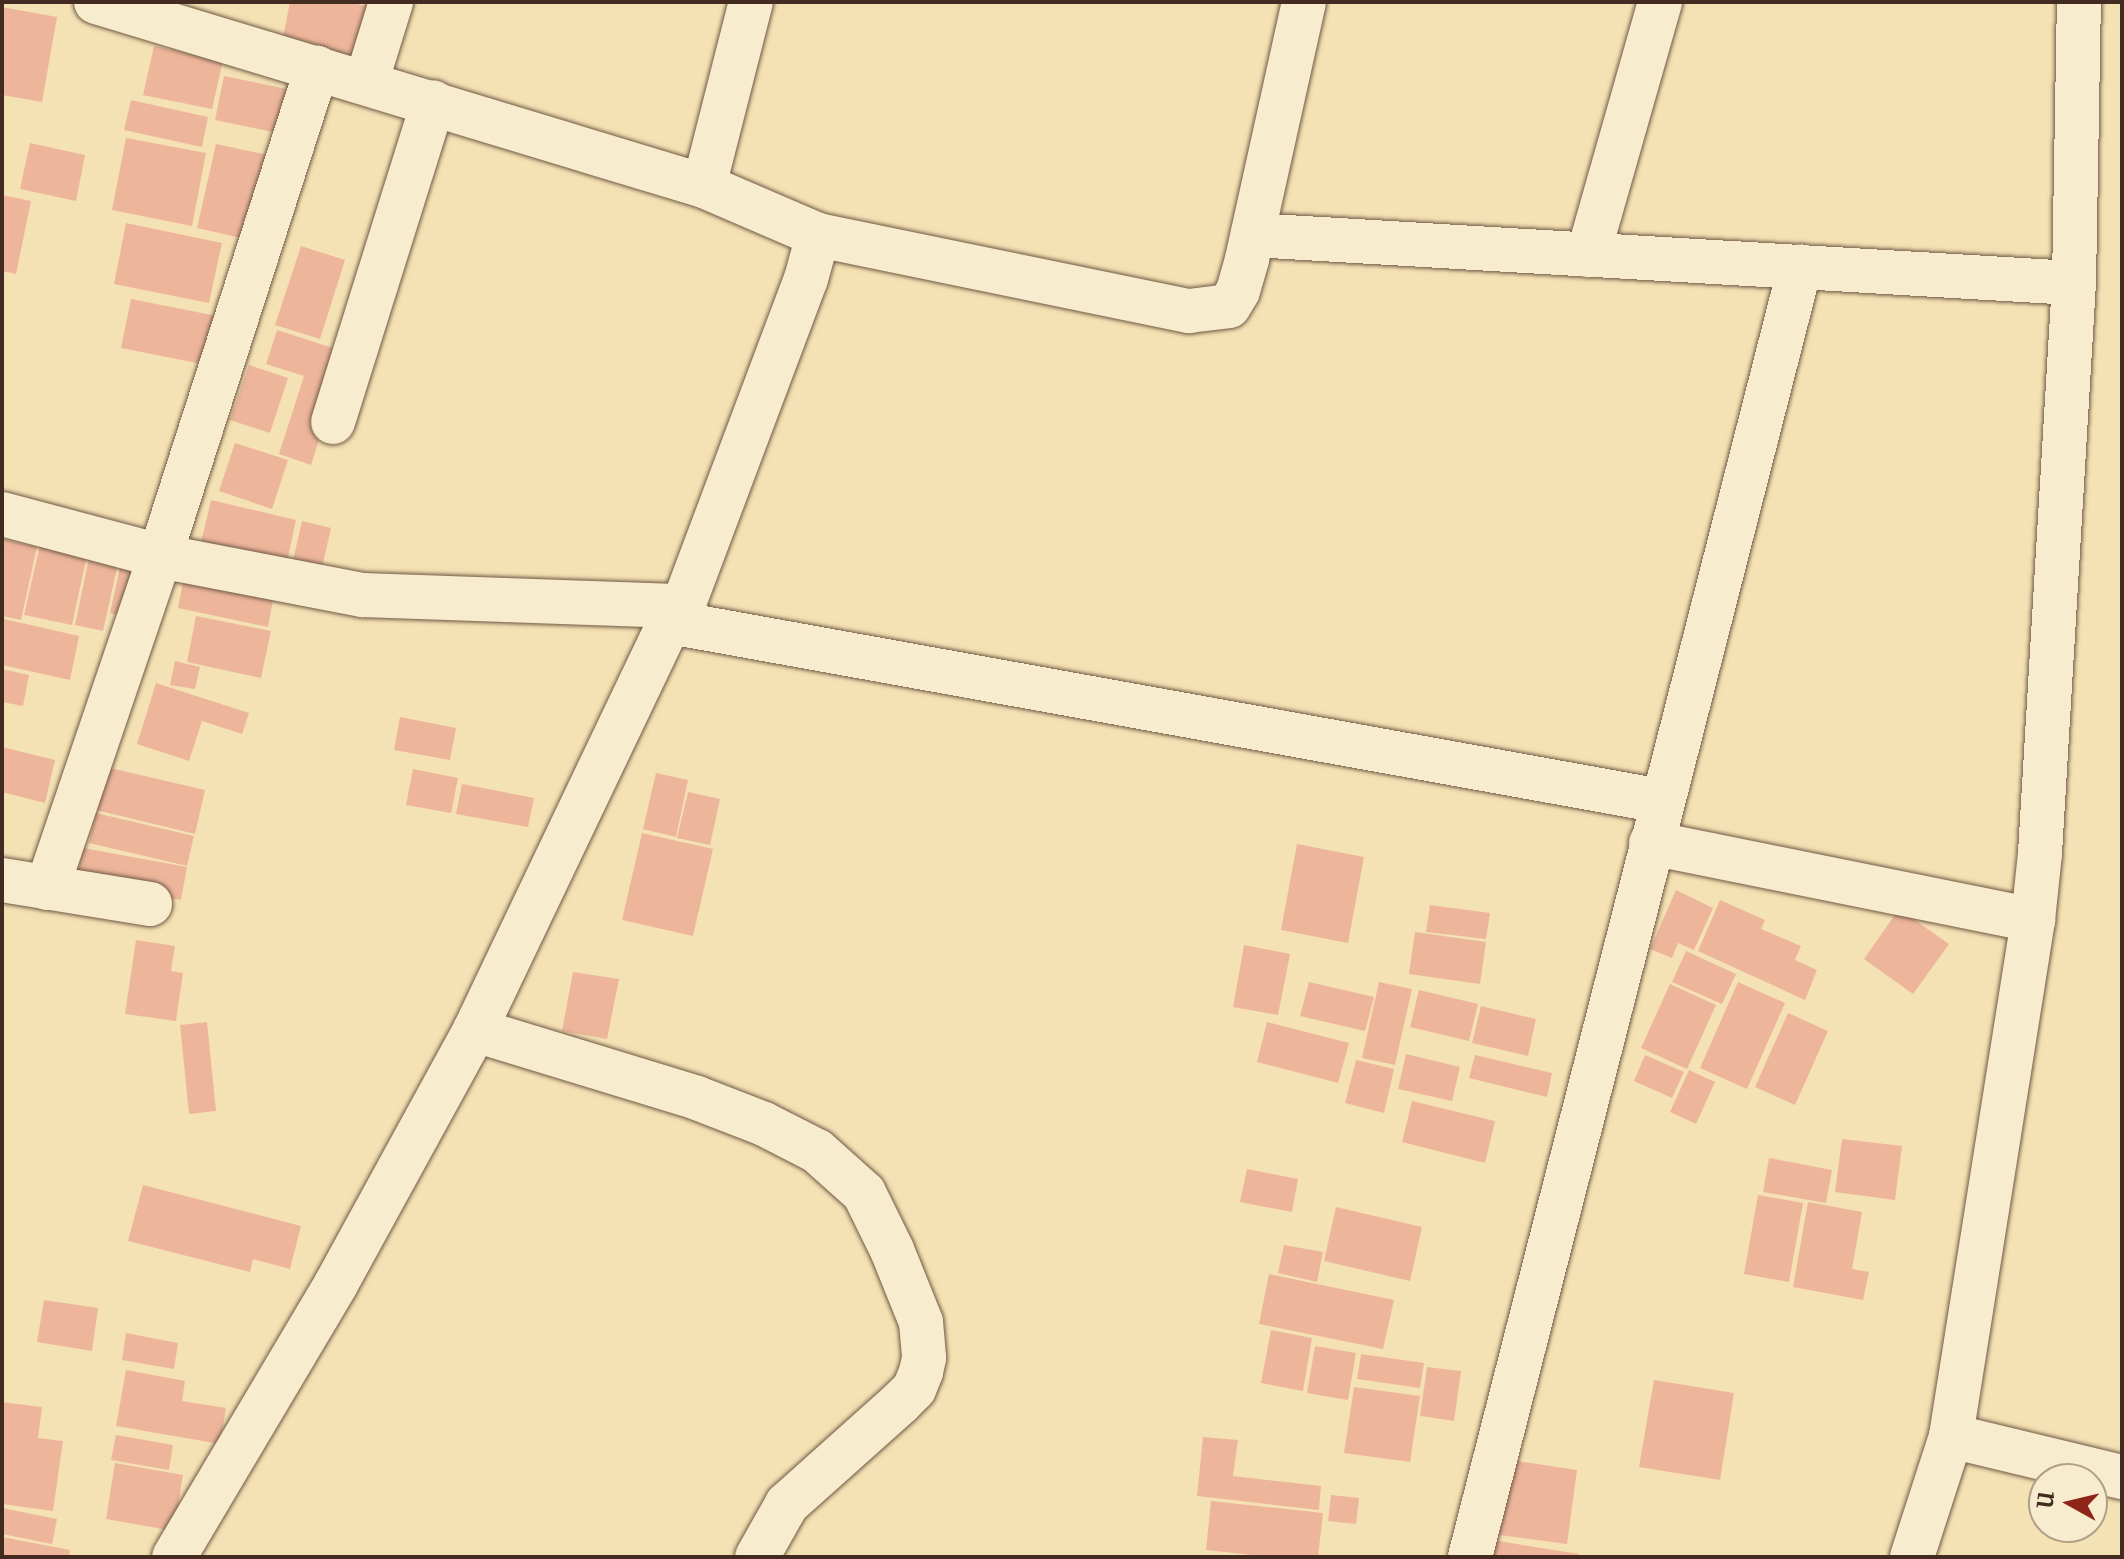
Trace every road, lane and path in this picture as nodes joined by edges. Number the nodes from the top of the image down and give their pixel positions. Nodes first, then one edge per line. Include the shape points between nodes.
1 (96, 2) edge
2 (391, 2) edge
3 (751, 2) edge
4 (1304, 2) edge
5 (1660, 2) edge
6 (2079, 2) edge
7 (317, 68) junction
8 (366, 83) junction
9 (433, 102) junction
10 (704, 186) junction
11 (818, 235) junction
12 (1253, 235) junction
13 (1588, 255) junction
14 (1800, 267) junction
15 (2058, 281) junction
16 (333, 422) dead end
17 (2, 514) edge
18 (160, 556) junction
19 (676, 614) junction
20 (1661, 801) junction
21 (1651, 843) junction
22 (2, 880) edge
23 (47, 888) junction
24 (150, 904) dead end
25 (2033, 920) junction
26 (475, 1030) junction
27 (1958, 1438) junction
28 (2122, 1477) edge
29 (174, 1557) edge
30 (757, 1557) edge
31 (1470, 1557) edge
32 (1912, 1557) edge

1 - 7 street
2 - 8 street
3 - 10 street
4 - 12 street
5 - 13 street
6 - 15 street
7 - 8 street
7 - 18 street
8 - 9 street
9 - 10 street
9 - 16 street
10 - 11 street
11 - 12 street via 1189,311 1218,310 1234,300
11 - 19 street via 806,279
12 - 13 street
13 - 14 street
14 - 15 street
14 - 20 street
15 - 25 street via 2040,853
17 - 18 street
18 - 19 street via 363,595
18 - 23 street
19 - 20 street
19 - 26 street
20 - 21 street
21 - 25 street
21 - 31 street
22 - 23 street
23 - 24 street
25 - 27 street
26 - 29 street via 336,1284
26 - 30 street via 697,1098 764,1124 817,1151 864,1193 921,1322 921,1372 900,1403 787,1504
27 - 28 street
27 - 32 street

